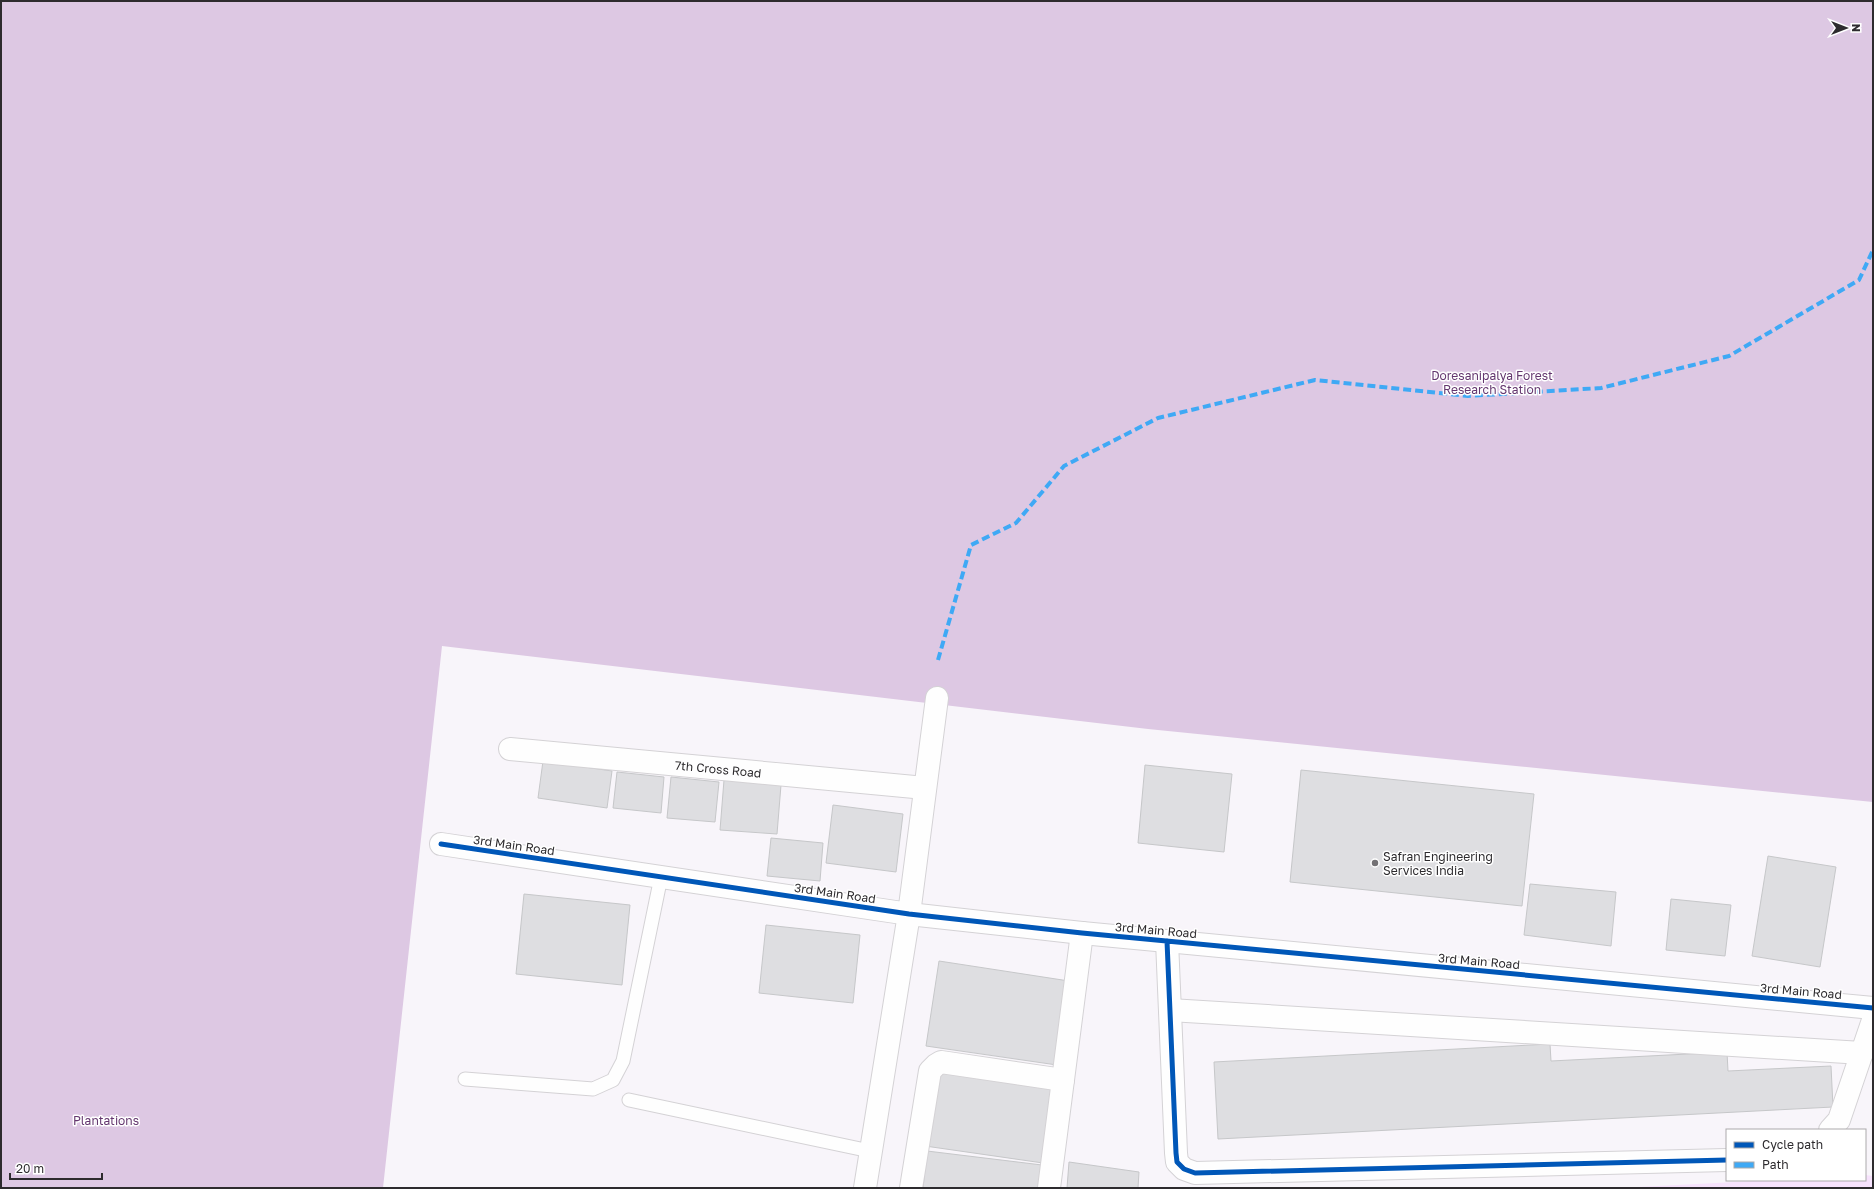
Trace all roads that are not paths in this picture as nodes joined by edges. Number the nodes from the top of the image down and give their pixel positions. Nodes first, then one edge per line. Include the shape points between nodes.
1 (937, 698) dead end
2 (510, 749) dead end
3 (925, 788) junction
4 (441, 844) dead end
5 (661, 877) junction
6 (909, 914) junction
7 (1082, 933) junction
8 (1167, 942) junction
9 (1873, 1008) edge
10 (1170, 1010) junction
11 (1873, 1020) edge
12 (1862, 1053) junction
13 (465, 1079) dead end
14 (1063, 1080) junction
15 (629, 1100) dead end
16 (1831, 1129) edge
17 (870, 1151) junction
18 (1726, 1160) edge
19 (865, 1188) edge
20 (911, 1188) edge
21 (1049, 1188) edge

1 - 3 street
2 - 3 street, 7th Cross Road
3 - 6 street
4 - 5 street, 3rd Main Road
5 - 6 street, 3rd Main Road
5 - 13 lane via 623,1061 613,1080 593,1089
6 - 7 street, 3rd Main Road
6 - 17 street
7 - 8 street, 3rd Main Road
7 - 14 street
8 - 9 street, 3rd Main Road
8 - 10 street
10 - 12 street
10 - 18 street via 1177,1162 1184,1169 1195,1173
11 - 12 street
12 - 16 street via 1839,1120
14 - 20 street via 941,1062 936,1065 930,1071
14 - 21 street
15 - 17 lane
17 - 19 street

